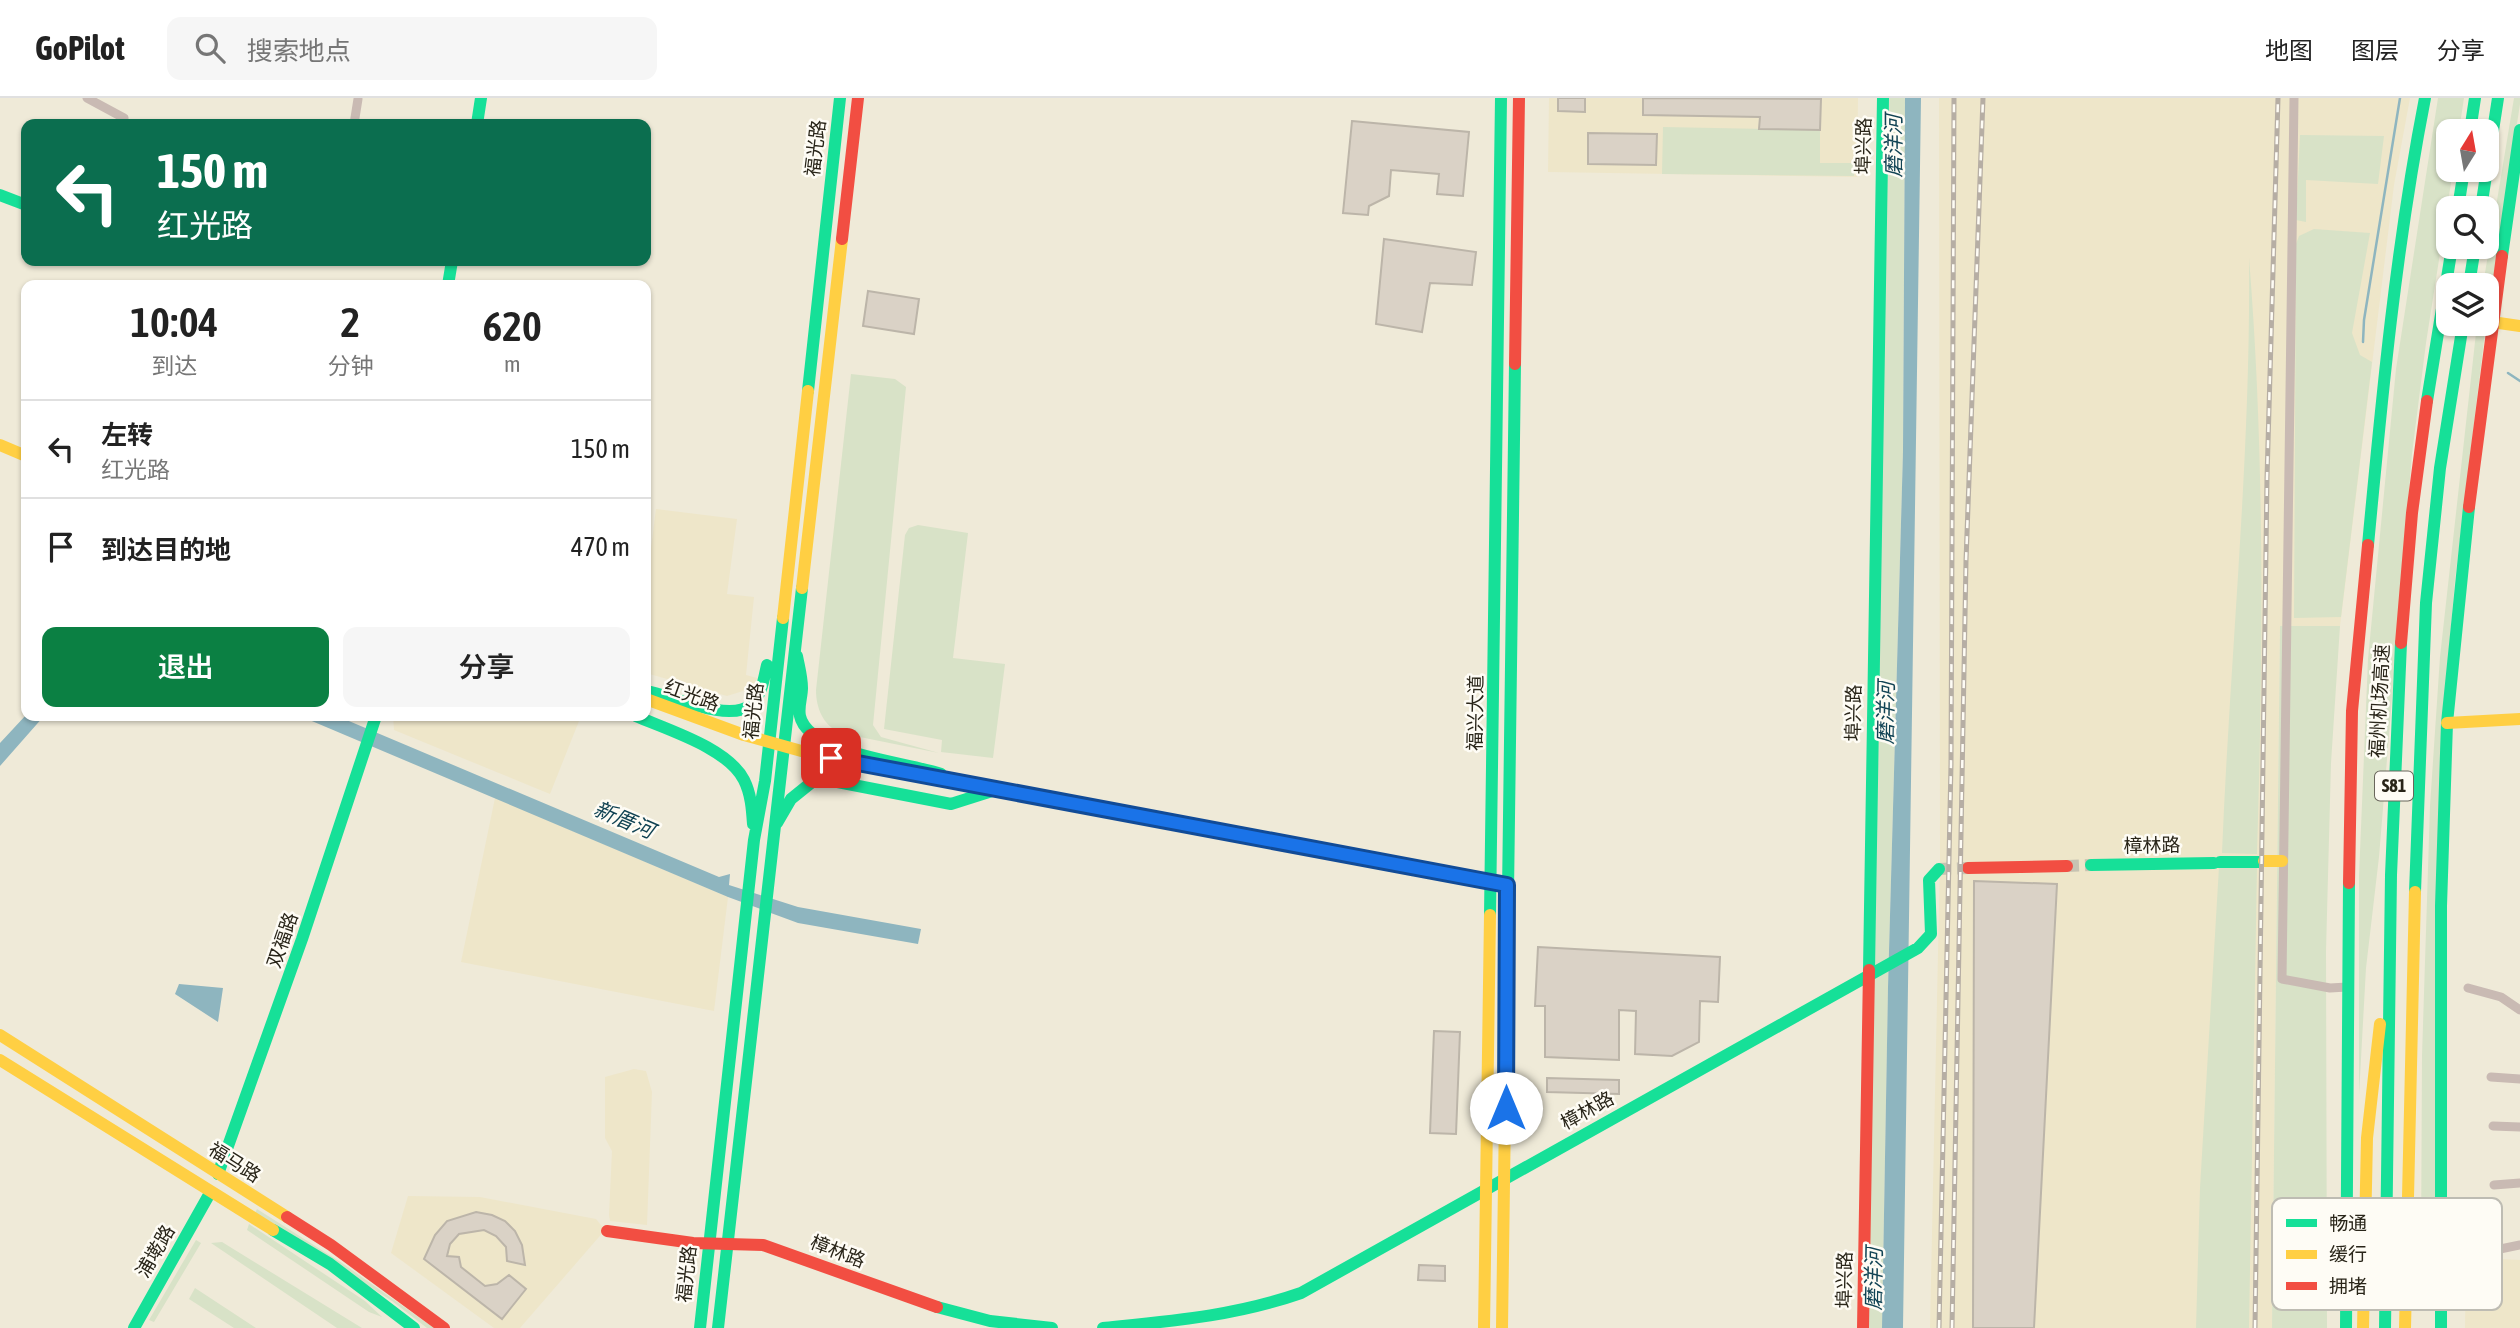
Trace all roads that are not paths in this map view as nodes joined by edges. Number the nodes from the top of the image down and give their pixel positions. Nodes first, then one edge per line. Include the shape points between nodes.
1 (87, 98) edge
2 (481, 98) edge
3 (840, 98) edge
4 (858, 98) edge
5 (1501, 98) edge
6 (1519, 98) edge
7 (1883, 98) edge
8 (2294, 98) edge
9 (2425, 98) edge
10 (2475, 98) edge
11 (2498, 98) edge
12 (358, 99) edge
13 (124, 119) edge
14 (355, 119) edge
15 (478, 119) edge
16 (2472, 119) edge
17 (2520, 130) edge
18 (0, 195) edge
19 (2483, 196) edge
20 (21, 203) edge
21 (2450, 259) edge
22 (2499, 273) edge
23 (2499, 322) edge
24 (2520, 326) edge
25 (2461, 336) edge
26 (2490, 336) edge
27 (0, 445) edge
28 (21, 454) edge
29 (785, 593) junction
30 (796, 649) junction
31 (651, 692) edge
32 (651, 701) edge
33 (2520, 719) edge
34 (375, 721) edge
35 (648, 721) edge
36 (2447, 723) junction
37 (769, 743) junction
38 (785, 747) junction
39 (960, 784) junction
40 (996, 790) junction
41 (775, 826) junction
42 (754, 840) junction
43 (2282, 861) junction
44 (2091, 865) tunnel mouth
45 (2067, 866) tunnel mouth
46 (1968, 868) tunnel mouth
47 (1939, 869) dead end
48 (1490, 883) junction
49 (1507, 885) junction
50 (1869, 977) junction
51 (2388, 984) junction
52 (2347, 986) junction
53 (2468, 988) dead end
54 (2520, 1010) edge
55 (0, 1035) edge
56 (0, 1060) edge
57 (2491, 1077) dead end
58 (2520, 1079) edge
59 (2493, 1126) dead end
60 (2520, 1127) edge
61 (218, 1174) junction
62 (1504, 1179) junction
63 (2520, 1183) edge
64 (2494, 1185) dead end
65 (1486, 1188) junction
66 (210, 1193) junction
67 (2345, 1198) edge
68 (2363, 1198) edge
69 (2386, 1198) edge
70 (2408, 1198) edge
71 (2442, 1198) edge
72 (607, 1231) dead end
73 (709, 1242) junction
74 (727, 1242) junction
75 (2520, 1245) edge
76 (2502, 1249) edge
77 (2346, 1310) edge
78 (2363, 1310) edge
79 (2385, 1310) edge
80 (2405, 1310) edge
81 (2441, 1310) edge
82 (134, 1328) edge
83 (414, 1328) edge
84 (444, 1328) edge
85 (701, 1328) edge
86 (718, 1328) edge
87 (1052, 1328) edge
88 (1103, 1328) edge
89 (1484, 1328) edge
90 (1502, 1328) edge
91 (1863, 1328) edge
92 (2346, 1328) edge
93 (2363, 1328) edge
94 (2385, 1328) edge
95 (2405, 1328) edge
96 (2441, 1328) edge

1 - 13 street
2 - 15 main road
3 - 29 main road, 福光路
4 - 30 main road, 福光路
5 - 48 main road, 福兴大道
6 - 49 main road, 福兴大道
7 - 50 main road, 埠兴路
8 - 43 street
9 - 52 main road via 2389,324 2362,587 2352,711
10 - 16 main road
11 - 19 main road
12 - 14 street
17 - 22 main road
18 - 20 main road
21 - 51 main road, 福州机场高速 / S81 via 2417,465 2404,601
23 - 24 main road
25 - 70 main road, S81 via 2440,468 2426,603
26 - 36 main road
27 - 28 main road
29 - 31 main road via 771,638 764,687 750,705 721,713
29 - 37 main road, 福光路
30 - 38 main road, 福光路
30 - 39 main road via 802,687 800,718 811,735 853,753 934,771
32 - 37 main road, 红光路
33 - 36 main road
34 - 61 main road, 双福路
35 - 42 main road via 724,754 740,770 751,795
36 - 71 main road via 2441,934
37 - 38 main road, 红光路
37 - 42 main road, 福光路
38 - 39 main road, 红光路
38 - 41 main road, 福光路
39 - 40 main road, 红光路
40 - 41 main road via 951,804 817,778 791,799
40 - 48 main road, 红光路
41 - 74 main road, 福光路
42 - 73 main road, 福光路
43 - 44 main road, 樟林路
43 - 52 street via 2282,979 2330,988
45 - 46 main road
47 - 50 main road, 樟林路 via 1929,880 1931,934 1918,948
48 - 49 main road, 红光路
48 - 65 main road, 福兴大道
49 - 62 main road, 福兴大道
50 - 62 main road, 樟林路
50 - 91 main road, 埠兴路
51 - 68 main road via 2372,1069
51 - 69 main road, 福州机场高速 / S81
52 - 67 main road
53 - 54 street via 2501,997
55 - 61 main road, 福马路
56 - 66 main road, 福马路
57 - 58 street
59 - 60 street
61 - 84 main road, 福马路 via 331,1245
62 - 65 main road, 樟林路
62 - 90 main road, 福兴大道
63 - 64 street
65 - 88 main road, 樟林路 via 1281,1301 1202,1318
65 - 89 main road, 福兴大道
66 - 82 main road, 浦墘路
66 - 83 main road, 福马路 via 330,1264
72 - 73 main road, 樟林路
73 - 74 main road, 樟林路
73 - 85 main road, 福光路
74 - 86 main road, 福光路
74 - 87 main road, 樟林路 via 774,1248 970,1316
75 - 76 street
77 - 92 main road
78 - 93 main road
79 - 94 main road, 福州机场高速 / S81
80 - 95 main road, S81
81 - 96 main road

